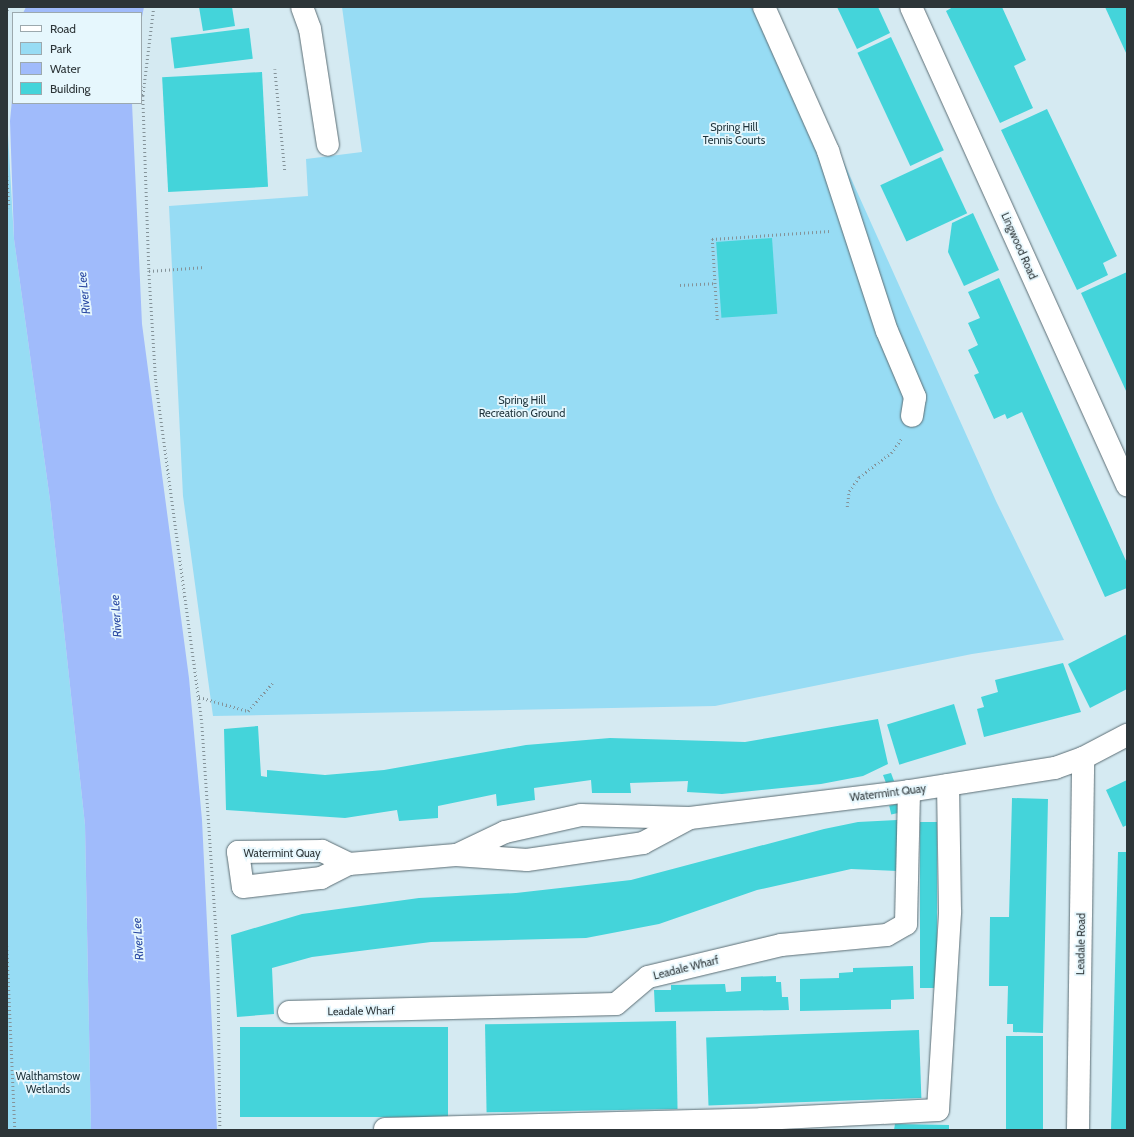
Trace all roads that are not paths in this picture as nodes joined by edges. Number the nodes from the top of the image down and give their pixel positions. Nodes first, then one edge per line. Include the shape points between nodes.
1 (302, 7) edge
2 (764, 7) edge
3 (911, 7) edge
4 (328, 145) dead end
5 (912, 416) road end
6 (1127, 485) edge
7 (1127, 736) edge
8 (1083, 758) junction
9 (948, 785) junction
10 (909, 791) junction
11 (690, 818) junction
12 (456, 855) junction
13 (349, 864) dead end
14 (289, 1012) dead end
15 (385, 1129) edge
16 (1078, 1130) edge

1 - 4 street via 310,29
2 - 5 street via 828,151 888,331 915,397
3 - 6 street, Lingwood Road
7 - 8 street, Watermint Quay
8 - 9 street, Watermint Quay via 1055,768
8 - 16 street, Leadale Road
9 - 10 street, Watermint Quay
9 - 15 street via 950,911 938,1110 762,1119
10 - 11 street, Watermint Quay
10 - 14 street, Leadale Wharf via 906,924 887,935 781,945 648,977 616,1004
11 - 12 street, Watermint Quay via 581,815 505,832
11 - 12 street, Watermint Quay via 643,843 527,860
12 - 13 street, Watermint Quay

